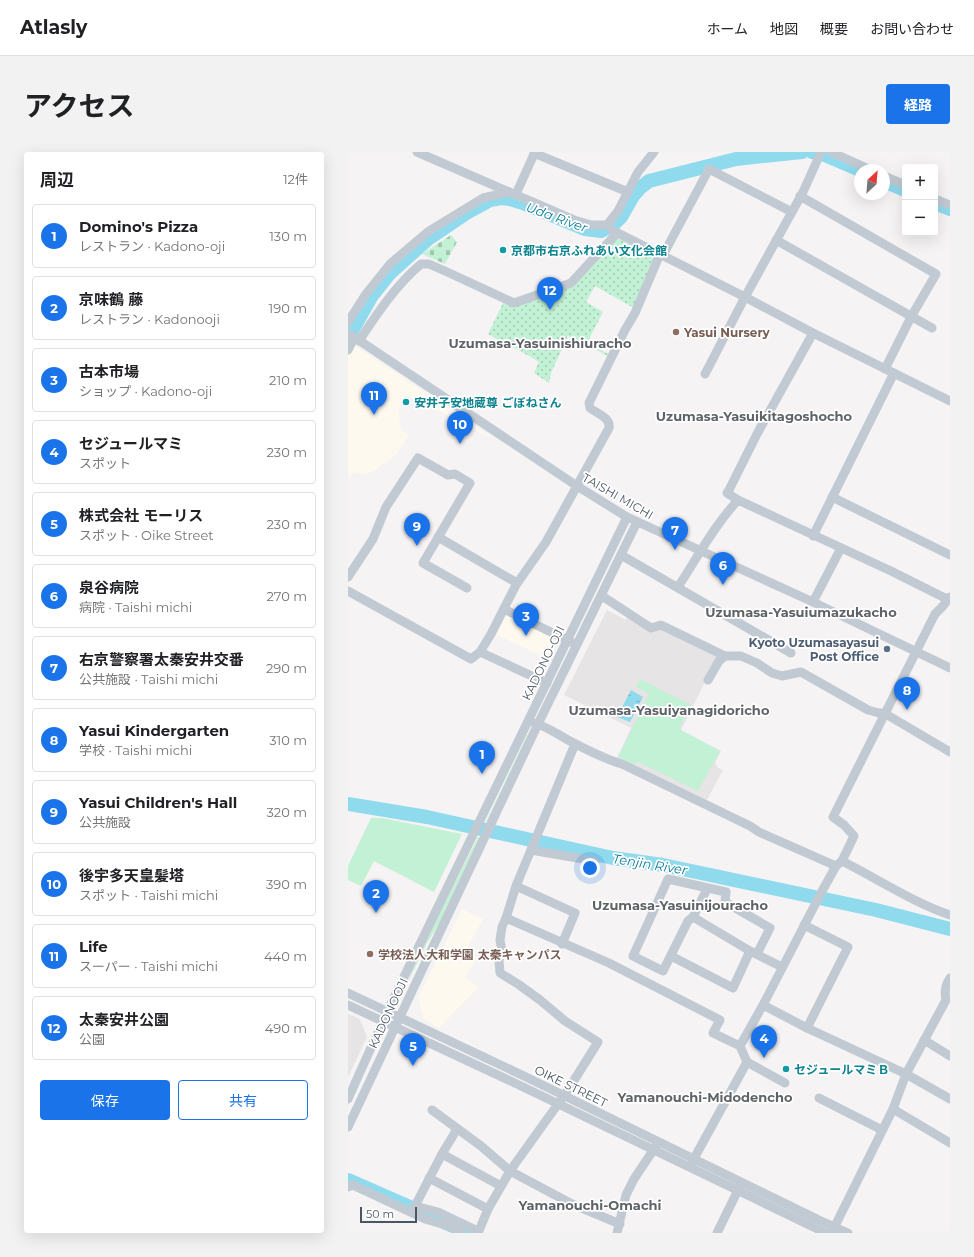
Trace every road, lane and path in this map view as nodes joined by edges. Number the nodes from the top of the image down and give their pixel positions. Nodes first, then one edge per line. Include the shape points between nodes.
1 (417, 152) edge
2 (654, 152) edge
3 (831, 152) edge
4 (534, 153) edge
5 (821, 154) edge
6 (437, 156) edge
7 (858, 164) edge
8 (890, 179) edge
9 (902, 184) edge
10 (628, 192) junction
11 (513, 193) junction
12 (800, 196) junction
13 (937, 200) edge
14 (947, 204) dead end
15 (792, 212) junction
16 (612, 229) junction
17 (776, 240) junction
18 (662, 254) junction
19 (745, 297) junction
20 (911, 317) junction
21 (348, 322) edge
22 (932, 328) dead end
23 (813, 333) junction
24 (354, 337) edge
25 (348, 350) edge
26 (885, 369) junction
27 (894, 373) junction
28 (705, 374) dead end
29 (950, 401) edge
30 (577, 486) junction
31 (832, 497) junction
32 (738, 500) junction
33 (627, 517) junction
34 (637, 522) junction
35 (814, 536) junction
36 (438, 537) junction
37 (841, 548) junction
38 (702, 551) junction
39 (621, 555) junction
40 (950, 555) edge
41 (348, 577) edge
42 (517, 583) junction
43 (678, 587) junction
44 (467, 588) dead end
45 (348, 591) edge
46 (602, 596) junction
47 (949, 598) edge
48 (813, 602) junction
49 (504, 609) junction
50 (568, 640) junction
51 (578, 645) junction
52 (480, 652) junction
53 (915, 652) junction
54 (791, 653) dead end
55 (725, 656) junction
56 (950, 668) edge
57 (708, 680) dead end
58 (547, 683) junction
59 (884, 713) junction
60 (528, 722) junction
61 (538, 724) junction
62 (575, 744) junction
63 (950, 752) edge
64 (481, 820) joint
65 (493, 822) joint
66 (532, 848) junction
67 (595, 861) dead end
68 (839, 864) junction
69 (516, 886) junction
70 (707, 889) junction
71 (950, 915) edge
72 (693, 917) junction
73 (506, 918) junction
74 (804, 925) junction
75 (562, 944) junction
76 (753, 953) junction
77 (671, 956) junction
78 (782, 967) junction
79 (950, 978) edge
80 (348, 993) edge
81 (948, 1001) edge
82 (348, 1005) edge
83 (763, 1005) junction
84 (387, 1012) junction
85 (399, 1017) junction
86 (384, 1021) junction
87 (396, 1026) junction
88 (807, 1028) junction
89 (924, 1040) junction
90 (740, 1046) junction
91 (950, 1056) edge
92 (747, 1062) junction
93 (906, 1074) junction
94 (785, 1083) dead end
95 (564, 1096) junction
96 (819, 1098) dead end
97 (348, 1099) edge
98 (950, 1099) edge
99 (558, 1104) junction
100 (893, 1109) junction
101 (432, 1110) dead end
102 (348, 1127) edge
103 (458, 1129) junction
104 (882, 1130) junction
105 (659, 1142) junction
106 (950, 1143) edge
107 (654, 1150) junction
108 (442, 1154) junction
109 (692, 1163) junction
110 (510, 1171) junction
111 (429, 1178) junction
112 (501, 1186) junction
113 (348, 1187) edge
114 (740, 1187) junction
115 (488, 1209) junction
116 (816, 1227) edge
117 (618, 1229) edge
118 (833, 1230) edge
119 (478, 1232) edge
120 (461, 1233) edge
121 (717, 1233) edge
122 (826, 1233) edge
123 (848, 1233) edge

1 - 6 street
2 - 10 street via 638,172
3 - 7 street
4 - 10 street
4 - 11 street
5 - 12 street
6 - 11 street
8 - 9 street
10 - 16 street
11 - 16 street via 574,220
11 - 21 street via 483,198 429,231 390,264
12 - 15 street
12 - 20 street via 936,274
13 - 14 street
15 - 17 street
15 - 18 street via 709,169
16 - 18 street
16 - 24 street via 571,283 514,303 429,264 421,264
17 - 19 street
17 - 20 street
18 - 19 street
18 - 30 street via 636,313 589,403 590,408 610,424
19 - 23 street
19 - 28 street
20 - 22 street
20 - 26 street
23 - 26 street
23 - 32 street via 727,493
24 - 25 street
24 - 30 street, TAISHI MICHI
26 - 27 street
27 - 29 street
27 - 31 street
30 - 33 street, TAISHI MICHI
30 - 42 street via 546,542
31 - 35 street
31 - 40 street
32 - 35 street
32 - 38 street
33 - 34 street, TAISHI MICHI
33 - 50 street, KADONO-OJI
34 - 38 street, TAISHI MICHI
34 - 39 street, KADONO-OJI
35 - 37 street
36 - 41 street via 470,483 456,474 448,475 418,458 386,507 373,539
36 - 42 street
36 - 44 street via 423,563
37 - 47 street
37 - 48 street
38 - 43 street
38 - 48 street, TAISHI MICHI
39 - 43 street
39 - 46 street, KADONO-OJI
42 - 49 street
43 - 54 street
45 - 52 street via 471,659
46 - 51 street, KADONO-OJI
46 - 55 street via 651,628 661,625
47 - 53 street via 935,614
48 - 53 street, TAISHI MICHI
49 - 50 street
49 - 52 street
50 - 51 street
50 - 58 street, KADONO-OJI
51 - 61 street, KADONO-OJI
52 - 58 street
53 - 56 street, TAISHI MICHI
53 - 59 street
55 - 57 street via 719,661
55 - 59 street via 741,656 782,676 801,672 868,710
58 - 60 street, KADONO-OJI
59 - 63 street
59 - 68 street via 833,817 844,824 854,836
60 - 61 street
60 - 64 street, KADONO-OJI
61 - 62 street
61 - 65 street, KADONO-OJI
62 - 66 street
62 - 68 street via 622,764 759,832
64 - 84 street, KADONOOJI
65 - 85 street, KADONOOJI
66 - 67 street
66 - 69 street
68 - 71 street via 934,910
68 - 74 street
69 - 73 street
69 - 75 street via 575,913
70 - 72 street
70 - 76 street via 726,892 725,902 770,928
70 - 77 street via 668,879 633,956 664,971
72 - 76 street
72 - 77 street via 688,921
73 - 75 street
73 - 95 street via 500,940 500,973 598,1042
74 - 78 street
74 - 88 street via 848,948
75 - 90 street via 609,963 720,1020 713,1033
76 - 77 street via 733,988
76 - 78 street
78 - 83 street
79 - 81 street via 945,993
80 - 84 street, OIKE STREET
81 - 89 street
82 - 86 street, OIKE STREET
83 - 88 street
83 - 90 street
84 - 85 street, OIKE STREET
84 - 86 street, KADONOOJI
85 - 87 street, KADONOOJI
85 - 95 street, OIKE STREET
86 - 87 street, OIKE STREET
86 - 97 street, KADONOOJI
87 - 99 street, OIKE STREET
87 - 102 street, KADONOOJI
88 - 93 street
89 - 91 street
89 - 93 street
90 - 92 street
92 - 94 street
92 - 109 street
93 - 98 street
93 - 100 street
95 - 99 street
95 - 105 street, OIKE STREET
96 - 104 street
99 - 107 street, OIKE STREET
99 - 110 street
100 - 104 street
100 - 106 street
101 - 103 street
103 - 108 street
103 - 110 street
104 - 118 street
105 - 107 street
105 - 109 street, OIKE STREET
107 - 109 street, OIKE STREET
107 - 117 street via 626,1195
108 - 111 street
108 - 112 street
109 - 114 street, OIKE STREET
110 - 112 street
110 - 117 street
111 - 115 street
111 - 119 street via 415,1206 451,1218
112 - 115 street
113 - 120 street via 353,1185
114 - 116 street, OIKE STREET
114 - 121 street
115 - 119 street
116 - 118 street, OIKE STREET
116 - 122 street, OIKE STREET
118 - 123 street, OIKE STREET

